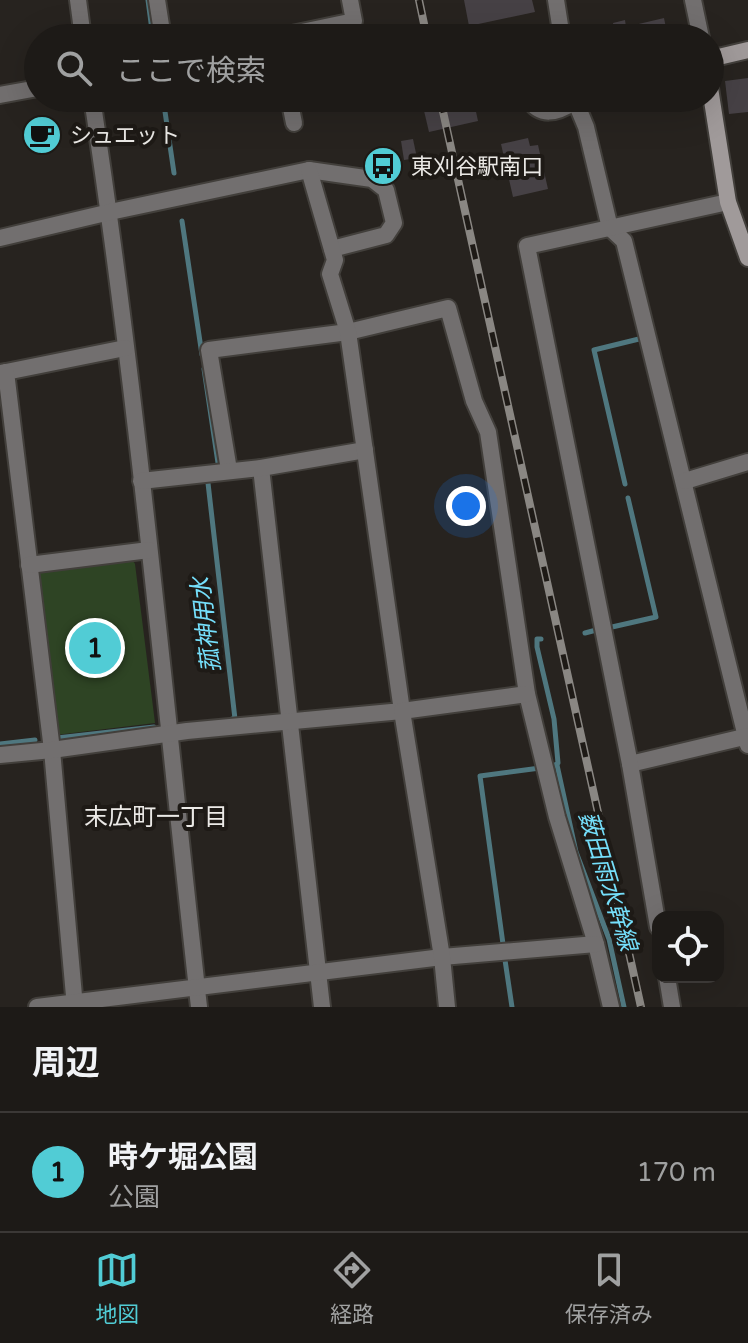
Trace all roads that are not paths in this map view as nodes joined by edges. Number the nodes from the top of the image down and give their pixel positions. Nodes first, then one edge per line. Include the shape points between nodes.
1 (78, 0) edge
2 (157, 0) edge
3 (350, 0) edge
4 (556, 0) edge
5 (693, 0) edge
6 (81, 24) edge
7 (161, 24) edge
8 (340, 24) edge
9 (560, 24) edge
10 (698, 24) edge
11 (748, 50) edge
12 (724, 56) edge
13 (24, 91) edge
14 (0, 95) edge
15 (94, 112) edge
16 (292, 112) edge
17 (579, 112) edge
18 (714, 112) edge
19 (294, 123) dead end
20 (309, 170) junction
21 (728, 202) junction
22 (110, 212) junction
23 (610, 228) junction
24 (0, 238) edge
25 (332, 249) junction
26 (747, 250) edge
27 (348, 332) junction
28 (125, 348) junction
29 (3, 373) edge
30 (365, 450) junction
31 (748, 462) edge
32 (261, 468) junction
33 (229, 470) junction
34 (141, 481) junction
35 (685, 481) junction
36 (149, 550) junction
37 (29, 565) junction
38 (527, 694) junction
39 (402, 711) junction
40 (290, 722) junction
41 (171, 733) junction
42 (747, 739) edge
43 (52, 750) junction
44 (0, 755) edge
45 (630, 764) junction
46 (655, 911) edge
47 (596, 944) junction
48 (442, 957) junction
49 (317, 974) junction
50 (668, 983) edge
51 (197, 988) junction
52 (75, 1005) edge
53 (37, 1007) edge
54 (199, 1007) edge
55 (322, 1007) edge
56 (447, 1007) edge
57 (611, 1007) edge
58 (672, 1007) edge

1 - 6 street
2 - 7 street
3 - 8 street via 354,21
4 - 9 street
5 - 10 street
11 - 12 street
13 - 14 street
15 - 22 street
16 - 19 street
17 - 23 street
18 - 21 street
20 - 22 street
20 - 25 street
20 - 25 street via 372,179 386,190 394,223 386,235
21 - 23 street
21 - 26 street
22 - 24 street
22 - 28 street
23 - 35 street via 624,241
23 - 45 street via 527,246
25 - 27 street via 330,274
27 - 30 street
27 - 33 street via 209,350
27 - 38 street via 448,308 488,432
28 - 29 street
28 - 34 street
29 - 37 street
30 - 32 street
30 - 39 street
31 - 35 street
32 - 33 street
32 - 40 street
33 - 34 street
34 - 36 street
35 - 42 street
36 - 37 street
36 - 41 street
37 - 43 street
38 - 39 street
38 - 47 street
39 - 40 street
39 - 48 street
40 - 41 street
40 - 49 street
41 - 43 street
41 - 51 street
42 - 45 street
43 - 44 street
43 - 52 street
45 - 46 street
47 - 48 street
47 - 57 street
48 - 49 street
48 - 56 street
49 - 51 street
49 - 55 street
50 - 58 street
51 - 52 street
51 - 54 street
52 - 53 street

